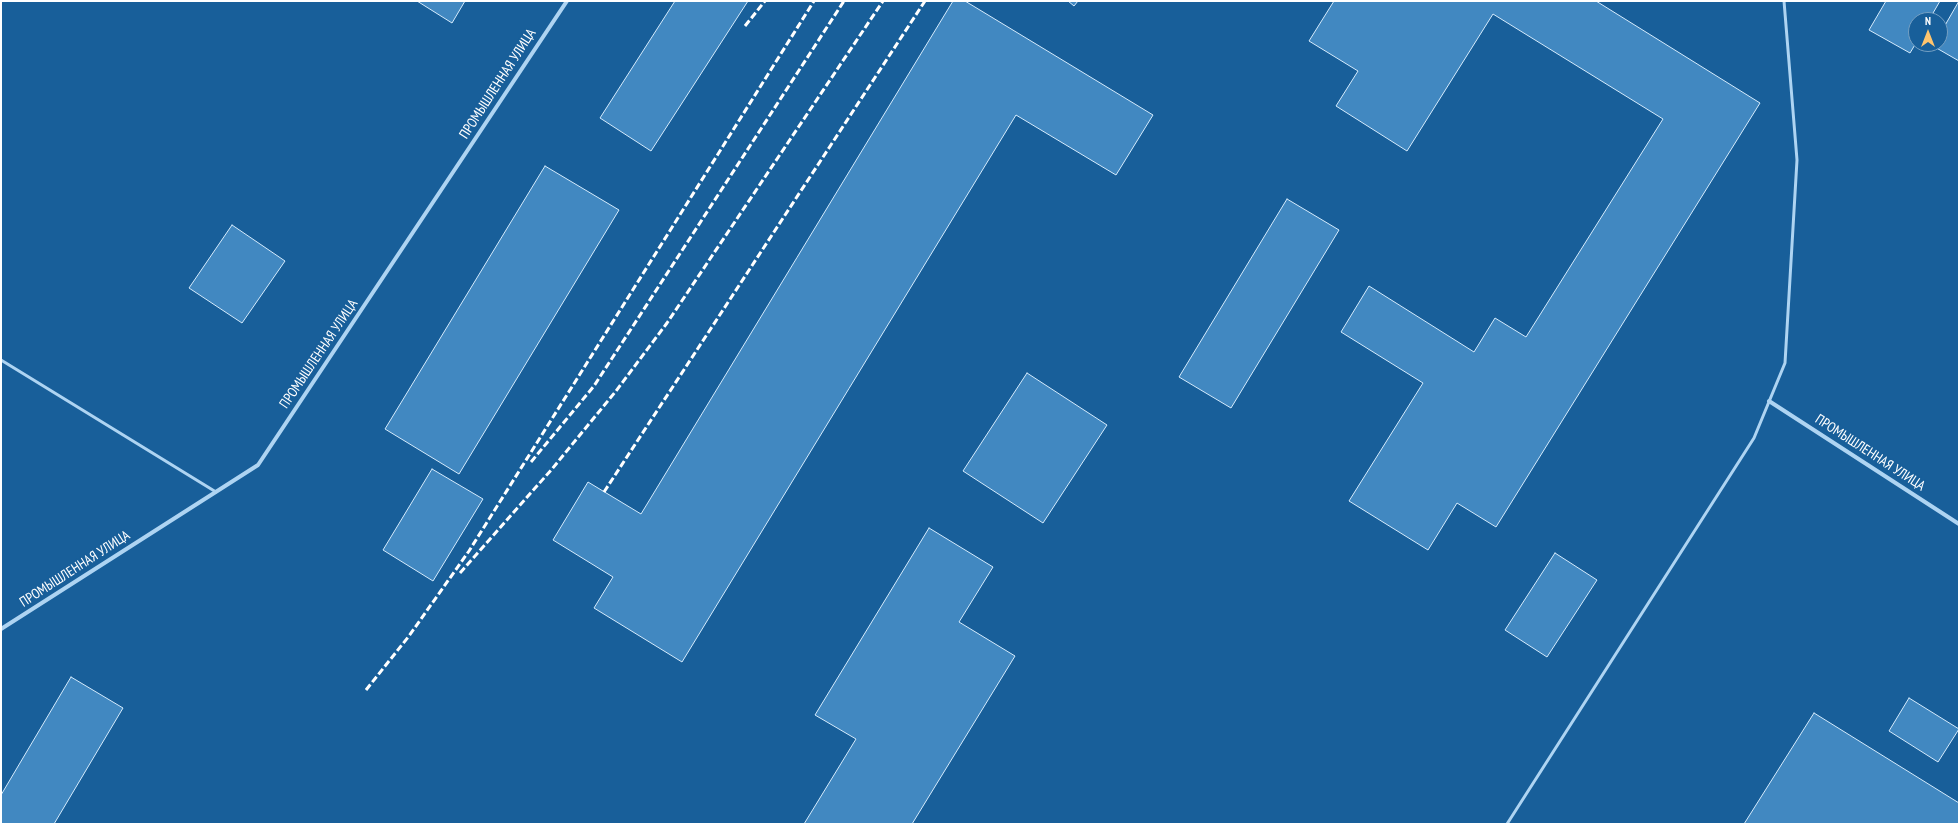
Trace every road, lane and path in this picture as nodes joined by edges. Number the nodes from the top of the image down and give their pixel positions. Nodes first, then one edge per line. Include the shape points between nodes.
1 (567, 1) edge
2 (1784, 1) edge
3 (1, 360) edge
4 (1770, 401) junction
5 (216, 492) junction
6 (1959, 524) edge
7 (1, 629) edge
8 (1507, 824) edge

1 - 5 street, ПРОМЫШЛЕННАЯ УЛИЦА via 258,465
2 - 4 lane via 1797,160 1785,363
3 - 5 lane
4 - 6 street, ПРОМЫШЛЕННАЯ УЛИЦА
4 - 8 lane via 1754,438
5 - 7 street, ПРОМЫШЛЕННАЯ УЛИЦА

